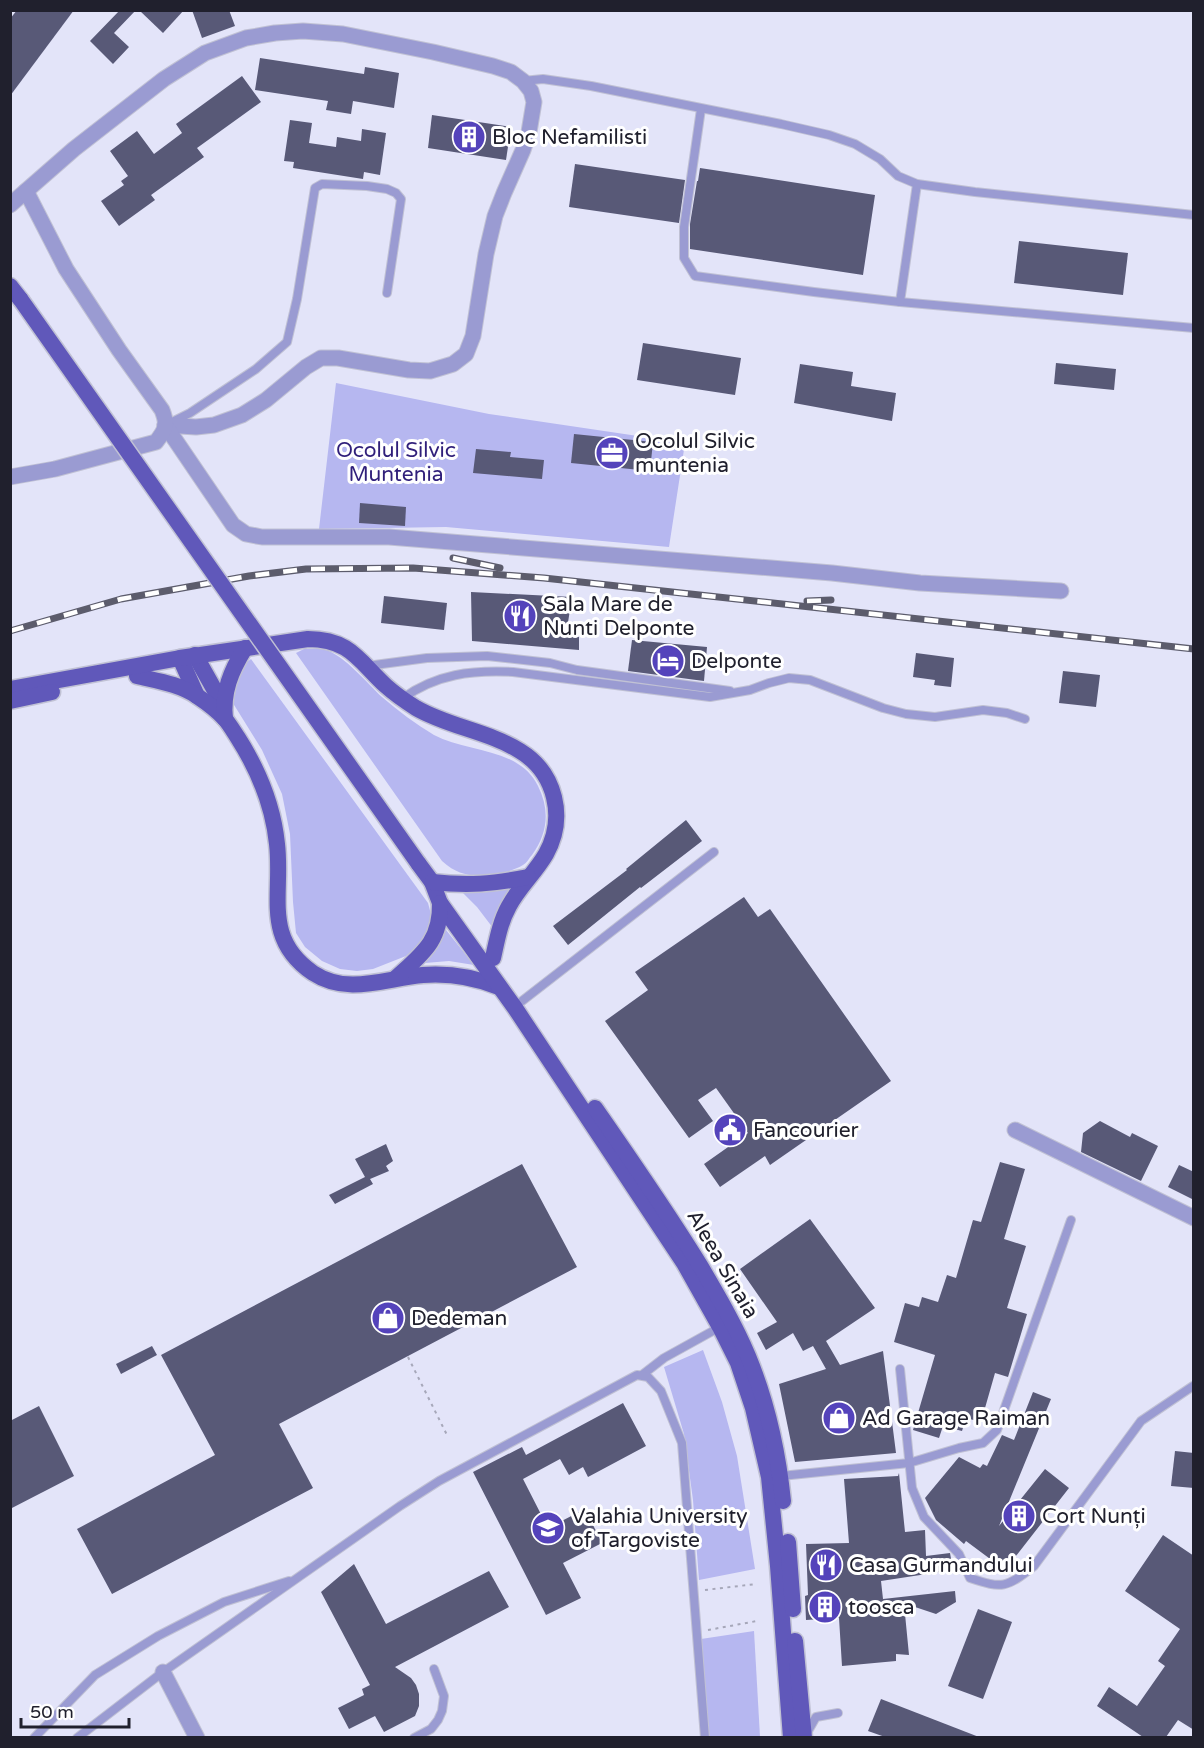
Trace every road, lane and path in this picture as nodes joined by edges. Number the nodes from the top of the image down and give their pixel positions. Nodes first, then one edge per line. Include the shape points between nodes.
1 (523, 81) junction
2 (701, 109) junction
3 (916, 184) junction
4 (26, 191) junction
5 (11, 204) edge
6 (1194, 215) edge
7 (16, 293) edge
8 (387, 293) dead end
9 (900, 302) junction
10 (1194, 328) edge
11 (165, 425) junction
12 (10, 477) edge
13 (1061, 591) dead end
14 (245, 648) junction
15 (187, 657) junction
16 (367, 666) junction
17 (137, 676) junction
18 (10, 689) edge
19 (737, 692) junction
20 (197, 696) junction
21 (401, 699) junction
22 (10, 701) edge
23 (224, 712) junction
24 (1024, 719) dead end
25 (714, 852) dead end
26 (528, 877) junction
27 (432, 882) junction
28 (440, 903) junction
29 (493, 958) junction
30 (396, 978) junction
31 (500, 987) junction
32 (522, 1002) junction
33 (1015, 1131) dead end
34 (1194, 1218) edge
35 (1071, 1220) dead end
36 (720, 1327) junction
37 (408, 1357) dead end
38 (900, 1369) dead end
39 (642, 1375) junction
40 (1193, 1386) edge
41 (448, 1437) dead end
42 (909, 1463) junction
43 (781, 1476) junction
44 (296, 1578) junction
45 (756, 1584) dead end
46 (693, 1592) junction
47 (757, 1621) dead end
48 (696, 1632) junction
49 (434, 1669) dead end
50 (163, 1672) junction
51 (838, 1713) dead end
52 (806, 1734) edge
53 (34, 1737) edge
54 (77, 1737) edge
55 (197, 1737) edge
56 (414, 1737) edge
57 (705, 1737) edge
58 (791, 1737) edge

1 - 2 lane via 543,79 591,86
1 - 4 street via 493,66 343,34 303,31 246,38 205,53 164,79
1 - 11 street via 534,102 529,132 495,216 473,336 466,354 453,364 430,371 321,358 242,415 214,425
2 - 3 lane via 781,124 855,144 898,176
2 - 9 lane via 684,227 684,258 695,276
3 - 6 lane
3 - 9 lane
4 - 5 street
4 - 11 street via 66,269 162,410
7 - 27 main road, Aleea Sinaia, bridge
8 - 11 lane via 401,200 387,189 367,186 322,184 315,188 287,342 256,369
9 - 10 lane
11 - 12 street via 156,442
11 - 13 street via 233,525 246,534 262,537 401,538 920,583
14 - 15 main road
14 - 16 main road via 320,639 346,647
14 - 23 main road via 227,685
15 - 17 main road
15 - 18 main road
15 - 20 main road
15 - 23 main road
16 - 19 lane via 487,656
16 - 21 main road
17 - 20 main road via 174,684
17 - 22 main road
19 - 21 lane via 710,697 491,671 439,679 419,686
19 - 24 lane via 789,678 810,680 906,714 935,717 983,710
20 - 23 main road
21 - 26 main road via 450,724 502,741 536,762 546,776 555,794 555,829 546,854
23 - 30 main road via 268,799 278,844 276,902 286,943 298,961 333,983 366,985
25 - 32 lane
26 - 27 main road via 472,885
26 - 29 main road via 508,907
27 - 28 main road, Aleea Sinaia
27 - 29 main road, Aleea Sinaia via 450,896
28 - 30 main road via 434,938
28 - 31 main road, Aleea Sinaia
29 - 32 main road, Aleea Sinaia
30 - 31 main road via 444,974
31 - 36 main road, Aleea Sinaia via 673,1246
32 - 43 main road, Aleea Sinaia via 670,1217 730,1319 759,1385
33 - 34 street
35 - 42 lane via 997,1430 983,1443
36 - 39 lane
36 - 58 main road, Aleea Sinaia via 747,1386 769,1477
37 - 41 path
38 - 42 lane
39 - 44 lane via 439,1481
39 - 46 lane via 661,1391 682,1443
40 - 42 lane via 1141,1422 1034,1566 1013,1582 991,1585 970,1578 959,1554 924,1516 912,1488
42 - 43 lane
43 - 52 main road, Aleea Sinaia
44 - 50 lane
44 - 53 lane via 224,1602 158,1636 95,1675
45 - 46 path
46 - 48 lane
47 - 48 path
48 - 57 lane
49 - 56 lane via 444,1696 441,1711 431,1729
50 - 54 lane
50 - 55 street
51 - 52 lane via 816,1717

